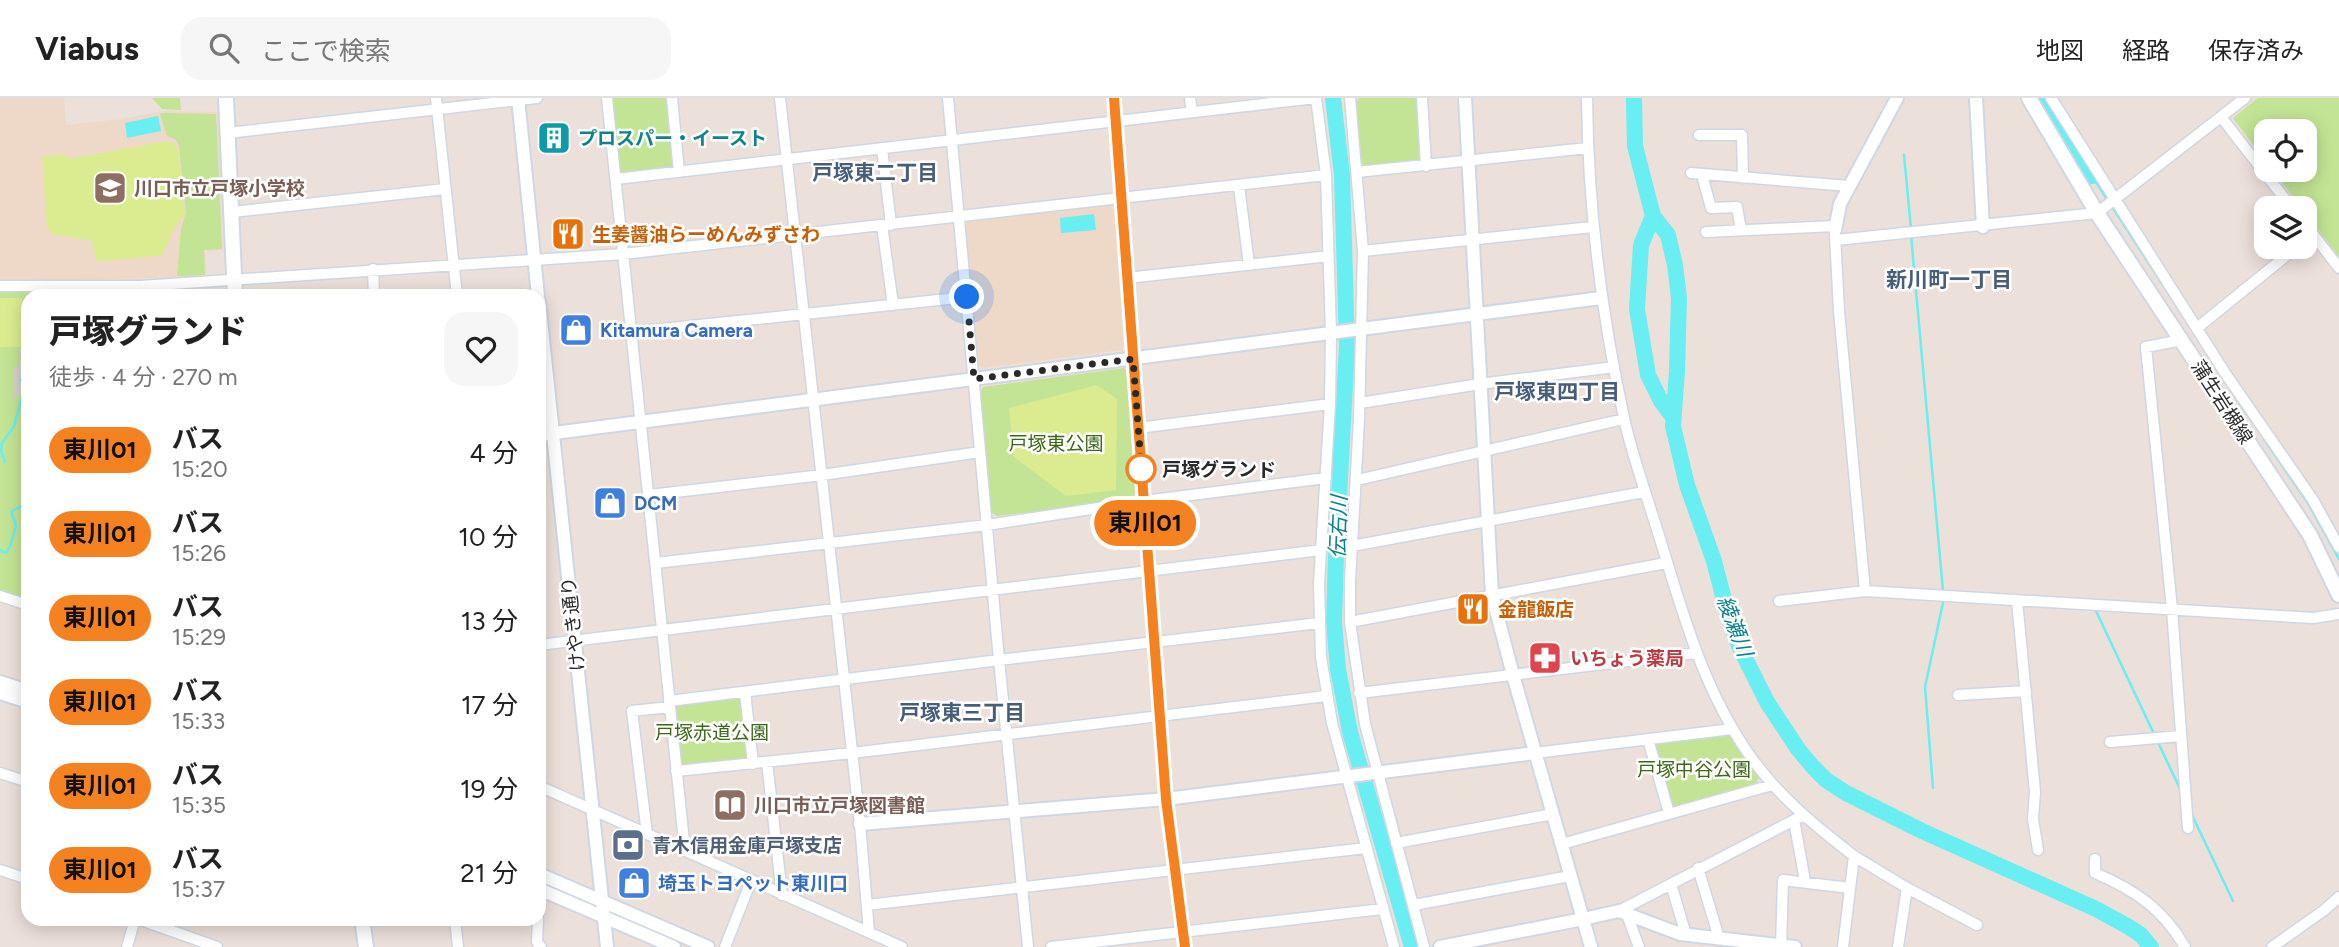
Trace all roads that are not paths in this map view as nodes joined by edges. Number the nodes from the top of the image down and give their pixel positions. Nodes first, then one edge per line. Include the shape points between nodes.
1 (226, 98) edge
2 (537, 98) edge
3 (607, 98) edge
4 (672, 98) edge
5 (780, 98) edge
6 (948, 98) edge
7 (1114, 98) edge
8 (1190, 98) edge
9 (1316, 98) edge
10 (1350, 98) edge
11 (1422, 98) edge
12 (1465, 98) edge
13 (1587, 98) edge
14 (1897, 98) edge
15 (1976, 98) edge
16 (2029, 98) edge
17 (2051, 98) edge
18 (2245, 98) edge
19 (519, 99) edge
20 (1236, 102) edge
21 (437, 104) edge
22 (1192, 112) junction
23 (2221, 117) junction
24 (1116, 121) junction
25 (228, 133) junction
26 (1699, 135) dead end
27 (951, 139) junction
28 (882, 148) junction
29 (1588, 148) junction
30 (787, 160) junction
31 (1468, 161) junction
32 (1426, 166) junction
33 (679, 172) junction
34 (1357, 172) junction
35 (1326, 176) junction
36 (1743, 178) junction
37 (616, 179) junction
38 (1239, 186) junction
39 (1849, 186) junction
40 (445, 189) junction
41 (2283, 196) edge
42 (1122, 200) junction
43 (2115, 201) junction
44 (232, 212) junction
45 (2097, 213) junction
46 (960, 217) junction
47 (886, 225) junction
48 (1592, 227) junction
49 (1983, 227) junction
50 (1741, 230) junction
51 (1706, 232) dead end
52 (1835, 232) junction
53 (795, 235) junction
54 (1472, 240) junction
55 (2317, 246) edge
56 (1363, 251) junction
57 (623, 254) junction
58 (1329, 256) junction
59 (535, 259) junction
60 (2282, 259) edge
61 (454, 265) junction
62 (1250, 265) junction
63 (2339, 268) edge
64 (373, 270) junction
65 (235, 278) junction
66 (1127, 278) junction
67 (0, 286) edge
68 (85, 289) edge
69 (155, 289) edge
70 (235, 289) edge
71 (374, 289) edge
72 (456, 289) edge
73 (537, 289) edge
74 (967, 297) junction
75 (1601, 298) junction
76 (892, 305) junction
77 (804, 314) junction
78 (1476, 315) junction
79 (2197, 328) junction
80 (1358, 329) junction
81 (632, 332) junction
82 (1334, 332) junction
83 (2182, 340) junction
84 (1133, 359) junction
85 (546, 367) edge
86 (1614, 367) junction
87 (974, 379) junction
88 (1480, 384) junction
89 (814, 400) junction
90 (1360, 403) junction
91 (1330, 404) junction
92 (1624, 419) junction
93 (642, 423) junction
94 (1138, 428) junction
95 (553, 433) junction
96 (546, 434) edge
97 (1483, 451) junction
98 (980, 452) junction
99 (822, 475) junction
100 (1326, 478) junction
101 (1357, 480) junction
102 (1644, 492) junction
103 (649, 495) junction
104 (1144, 502) junction
105 (1487, 521) junction
106 (987, 525) junction
107 (829, 542) junction
108 (1352, 545) junction
109 (2339, 547) edge
110 (1321, 550) junction
111 (656, 563) junction
112 (1666, 563) junction
113 (1149, 570) junction
114 (993, 590) junction
115 (1866, 591) junction
116 (2339, 593) edge
117 (1492, 595) junction
118 (0, 596) edge
119 (2017, 600) junction
120 (1779, 601) dead end
121 (21, 603) edge
122 (836, 609) junction
123 (2172, 609) junction
124 (2339, 614) edge
125 (1350, 622) junction
126 (1319, 624) junction
127 (662, 629) junction
128 (575, 640) junction
129 (1154, 643) junction
130 (546, 644) edge
131 (1696, 653) junction
132 (999, 660) junction
133 (1513, 675) junction
134 (844, 680) junction
135 (0, 682) edge
136 (21, 689) edge
137 (2026, 691) junction
138 (746, 692) junction
139 (0, 693) edge
140 (1359, 693) junction
141 (1958, 695) dead end
142 (1326, 696) junction
143 (21, 700) edge
144 (670, 704) junction
145 (1160, 716) junction
146 (1732, 729) junction
147 (1007, 735) junction
148 (2181, 736) junction
149 (1648, 739) junction
150 (2110, 742) dead end
151 (852, 753) junction
152 (1535, 753) junction
153 (767, 762) junction
154 (753, 764) junction
155 (676, 771) junction
156 (0, 773) edge
157 (1375, 774) junction
158 (1350, 777) junction
159 (21, 780) edge
160 (1772, 785) junction
161 (546, 789) edge
162 (1166, 799) junction
163 (593, 811) junction
164 (1015, 813) junction
165 (1669, 813) junction
166 (1553, 814) junction
167 (1798, 818) junction
168 (860, 824) junction
169 (2188, 828) dead end
170 (647, 834) junction
171 (1396, 843) junction
172 (1562, 844) junction
173 (1366, 848) junction
174 (685, 850) junction
175 (2038, 850) dead end
176 (1854, 856) junction
177 (2095, 859) dead end
178 (1698, 868) junction
179 (0, 870) edge
180 (1174, 870) junction
181 (1570, 876) junction
182 (21, 877) edge
183 (546, 877) edge
184 (751, 881) junction
185 (1805, 881) junction
186 (1671, 884) junction
187 (1023, 887) junction
188 (1850, 888) junction
189 (1907, 888) junction
190 (546, 892) edge
191 (782, 895) junction
192 (2339, 897) edge
193 (601, 900) junction
194 (867, 905) junction
195 (1415, 905) junction
196 (1382, 909) junction
197 (1623, 913) junction
198 (604, 918) junction
199 (1583, 919) junction
200 (1977, 925) dead end
201 (134, 926) edge
202 (156, 926) edge
203 (363, 926) edge
204 (456, 926) edge
205 (538, 926) edge
206 (869, 932) junction
207 (1183, 932) junction
208 (1686, 935) junction
209 (1719, 938) junction
210 (1781, 946) edge
211 (127, 947) edge
212 (217, 947) edge
213 (366, 947) edge
214 (458, 947) edge
215 (541, 947) edge
216 (607, 947) edge
217 (674, 947) edge
218 (708, 947) edge
219 (725, 947) edge
220 (902, 947) edge
221 (1028, 947) edge
222 (1051, 947) edge
223 (1185, 947) edge
224 (1394, 947) edge
225 (1424, 947) edge
226 (1440, 947) edge
227 (1591, 947) edge
228 (1639, 947) edge
229 (1795, 947) edge
230 (1843, 947) edge
231 (1898, 947) edge
232 (2185, 947) edge
233 (2272, 947) edge

1 - 25 main road
2 - 19 street
3 - 37 street
4 - 33 street
5 - 30 street
6 - 27 street
7 - 24 street
8 - 22 street
9 - 20 street
9 - 35 street
10 - 34 street
11 - 32 street
12 - 31 street
13 - 29 street
14 - 39 street
15 - 49 street
16 - 45 main road, 蒲生岩槻線
17 - 43 street
18 - 23 street
19 - 21 street
19 - 59 street
20 - 22 street
21 - 25 street
21 - 40 street
22 - 24 street
23 - 41 street
23 - 43 street
24 - 27 street
24 - 42 street
25 - 44 main road
26 - 36 street via 1742,135
27 - 28 street
27 - 46 street
28 - 30 street
28 - 47 street
29 - 31 street
29 - 48 street
30 - 33 street
30 - 53 street
31 - 32 street
31 - 54 street
32 - 34 street
33 - 37 street
34 - 56 street
35 - 38 street
35 - 58 street
36 - 39 street
36 - 50 street via 1697,174 1711,208 1737,207
37 - 57 street
38 - 42 street
38 - 62 street
39 - 52 street
40 - 44 street
40 - 61 street
42 - 46 street
42 - 66 street
43 - 45 street
43 - 79 street
44 - 65 main road
45 - 49 street
45 - 83 main road, 蒲生岩槻線
46 - 47 street
46 - 74 street
47 - 53 street
47 - 76 street
48 - 54 street
48 - 75 street
49 - 52 street
50 - 51 street
50 - 52 street
52 - 115 street
53 - 57 street
53 - 77 street
54 - 56 street
54 - 78 street
55 - 63 street
56 - 80 street
57 - 59 street
57 - 81 street
58 - 62 street
58 - 82 street
59 - 61 street
59 - 73 street
60 - 79 street
61 - 64 street
61 - 72 street
62 - 66 street
64 - 65 street
64 - 71 street
65 - 69 street
65 - 70 main road
66 - 84 street
67 - 68 street
74 - 76 street
74 - 87 street
75 - 78 street
75 - 86 street
76 - 77 street
77 - 81 street
77 - 89 street
78 - 80 street
78 - 88 street
79 - 109 street via 2313,500
80 - 82 street
80 - 90 street
81 - 93 street
82 - 84 street
82 - 91 street
83 - 116 main road, 蒲生岩槻線 via 2310,535
83 - 123 street via 2146,347
84 - 87 street
84 - 94 street
85 - 95 street, けやき通り
86 - 88 street
86 - 92 street
87 - 89 street
87 - 98 street
88 - 90 street
88 - 97 street
89 - 93 street
89 - 99 street
90 - 101 street
91 - 94 street
91 - 100 street
92 - 97 street
92 - 102 street
93 - 95 street
93 - 103 street
94 - 104 street
95 - 96 street
95 - 128 street, けやき通り
97 - 101 street
97 - 105 street
98 - 99 street
98 - 106 street
99 - 103 street
99 - 107 street
100 - 104 street
100 - 110 street
101 - 108 street
102 - 105 street
102 - 112 street
103 - 111 street
104 - 106 street
104 - 113 street
105 - 108 street
105 - 117 street
106 - 107 street
106 - 114 street
107 - 111 street
107 - 122 street
108 - 125 street
110 - 113 street
110 - 126 street
111 - 127 street
112 - 117 street
112 - 131 street
113 - 114 street
113 - 129 street
114 - 122 street
114 - 132 street
115 - 119 street
115 - 120 street
117 - 125 street
117 - 133 street
118 - 121 street
119 - 123 street
119 - 137 street
122 - 127 street
122 - 134 street
123 - 124 street via 2313,618
123 - 148 street
125 - 140 street
126 - 129 street
126 - 142 street
127 - 128 street
127 - 144 street
128 - 130 street
128 - 163 street, けやき通り
129 - 132 street
129 - 145 street
131 - 133 street
131 - 146 street
132 - 134 street
132 - 147 street
133 - 140 street
133 - 152 street
134 - 138 street
134 - 151 street
135 - 136 street
137 - 141 street
137 - 175 street
138 - 144 street
138 - 154 street
139 - 143 street
140 - 157 street
142 - 145 street
142 - 158 street
144 - 155 street
144 - 170 street via 632,712
145 - 147 street
145 - 162 street
146 - 149 street
146 - 160 street
147 - 151 street
147 - 164 street
148 - 150 street
148 - 169 street
149 - 152 street
149 - 165 street
151 - 153 street
151 - 168 street
152 - 157 street
152 - 166 street
153 - 154 street
153 - 191 street
154 - 155 street
155 - 174 street
156 - 159 street
157 - 158 street
157 - 171 street
158 - 162 street
158 - 173 street
160 - 165 street
160 - 167 street
161 - 163 street
162 - 164 street
162 - 180 street
163 - 170 street
163 - 193 street, けやき通り
164 - 168 street
164 - 187 street
165 - 172 street
166 - 171 street
166 - 172 street
167 - 176 street
167 - 178 street
167 - 185 street
168 - 194 street
170 - 174 street
171 - 195 street
172 - 181 street
173 - 180 street
173 - 196 street
174 - 184 street
176 - 188 street
176 - 189 street
177 - 232 street via 2095,873 2156,909
178 - 186 street
178 - 209 street
179 - 182 street
180 - 187 street
180 - 207 street
181 - 195 street
181 - 199 street
183 - 193 street
184 - 191 street
184 - 219 street
185 - 188 street
185 - 210 street via 1783,880
186 - 197 street
186 - 208 street
187 - 194 street
187 - 221 street
188 - 230 street
189 - 200 street
189 - 231 street
190 - 198 street
191 - 206 street
192 - 233 street
193 - 198 street, けやき通り
193 - 218 street
194 - 206 street
195 - 225 street
196 - 207 street
196 - 224 street
197 - 199 street
197 - 208 street
197 - 228 street
198 - 216 street, けやき通り
198 - 217 street
199 - 226 street
199 - 227 street
201 - 211 street
202 - 212 street
203 - 213 main road
204 - 214 street
205 - 215 street
206 - 220 street
207 - 222 street
207 - 223 street
208 - 209 street
209 - 210 street
210 - 229 street

